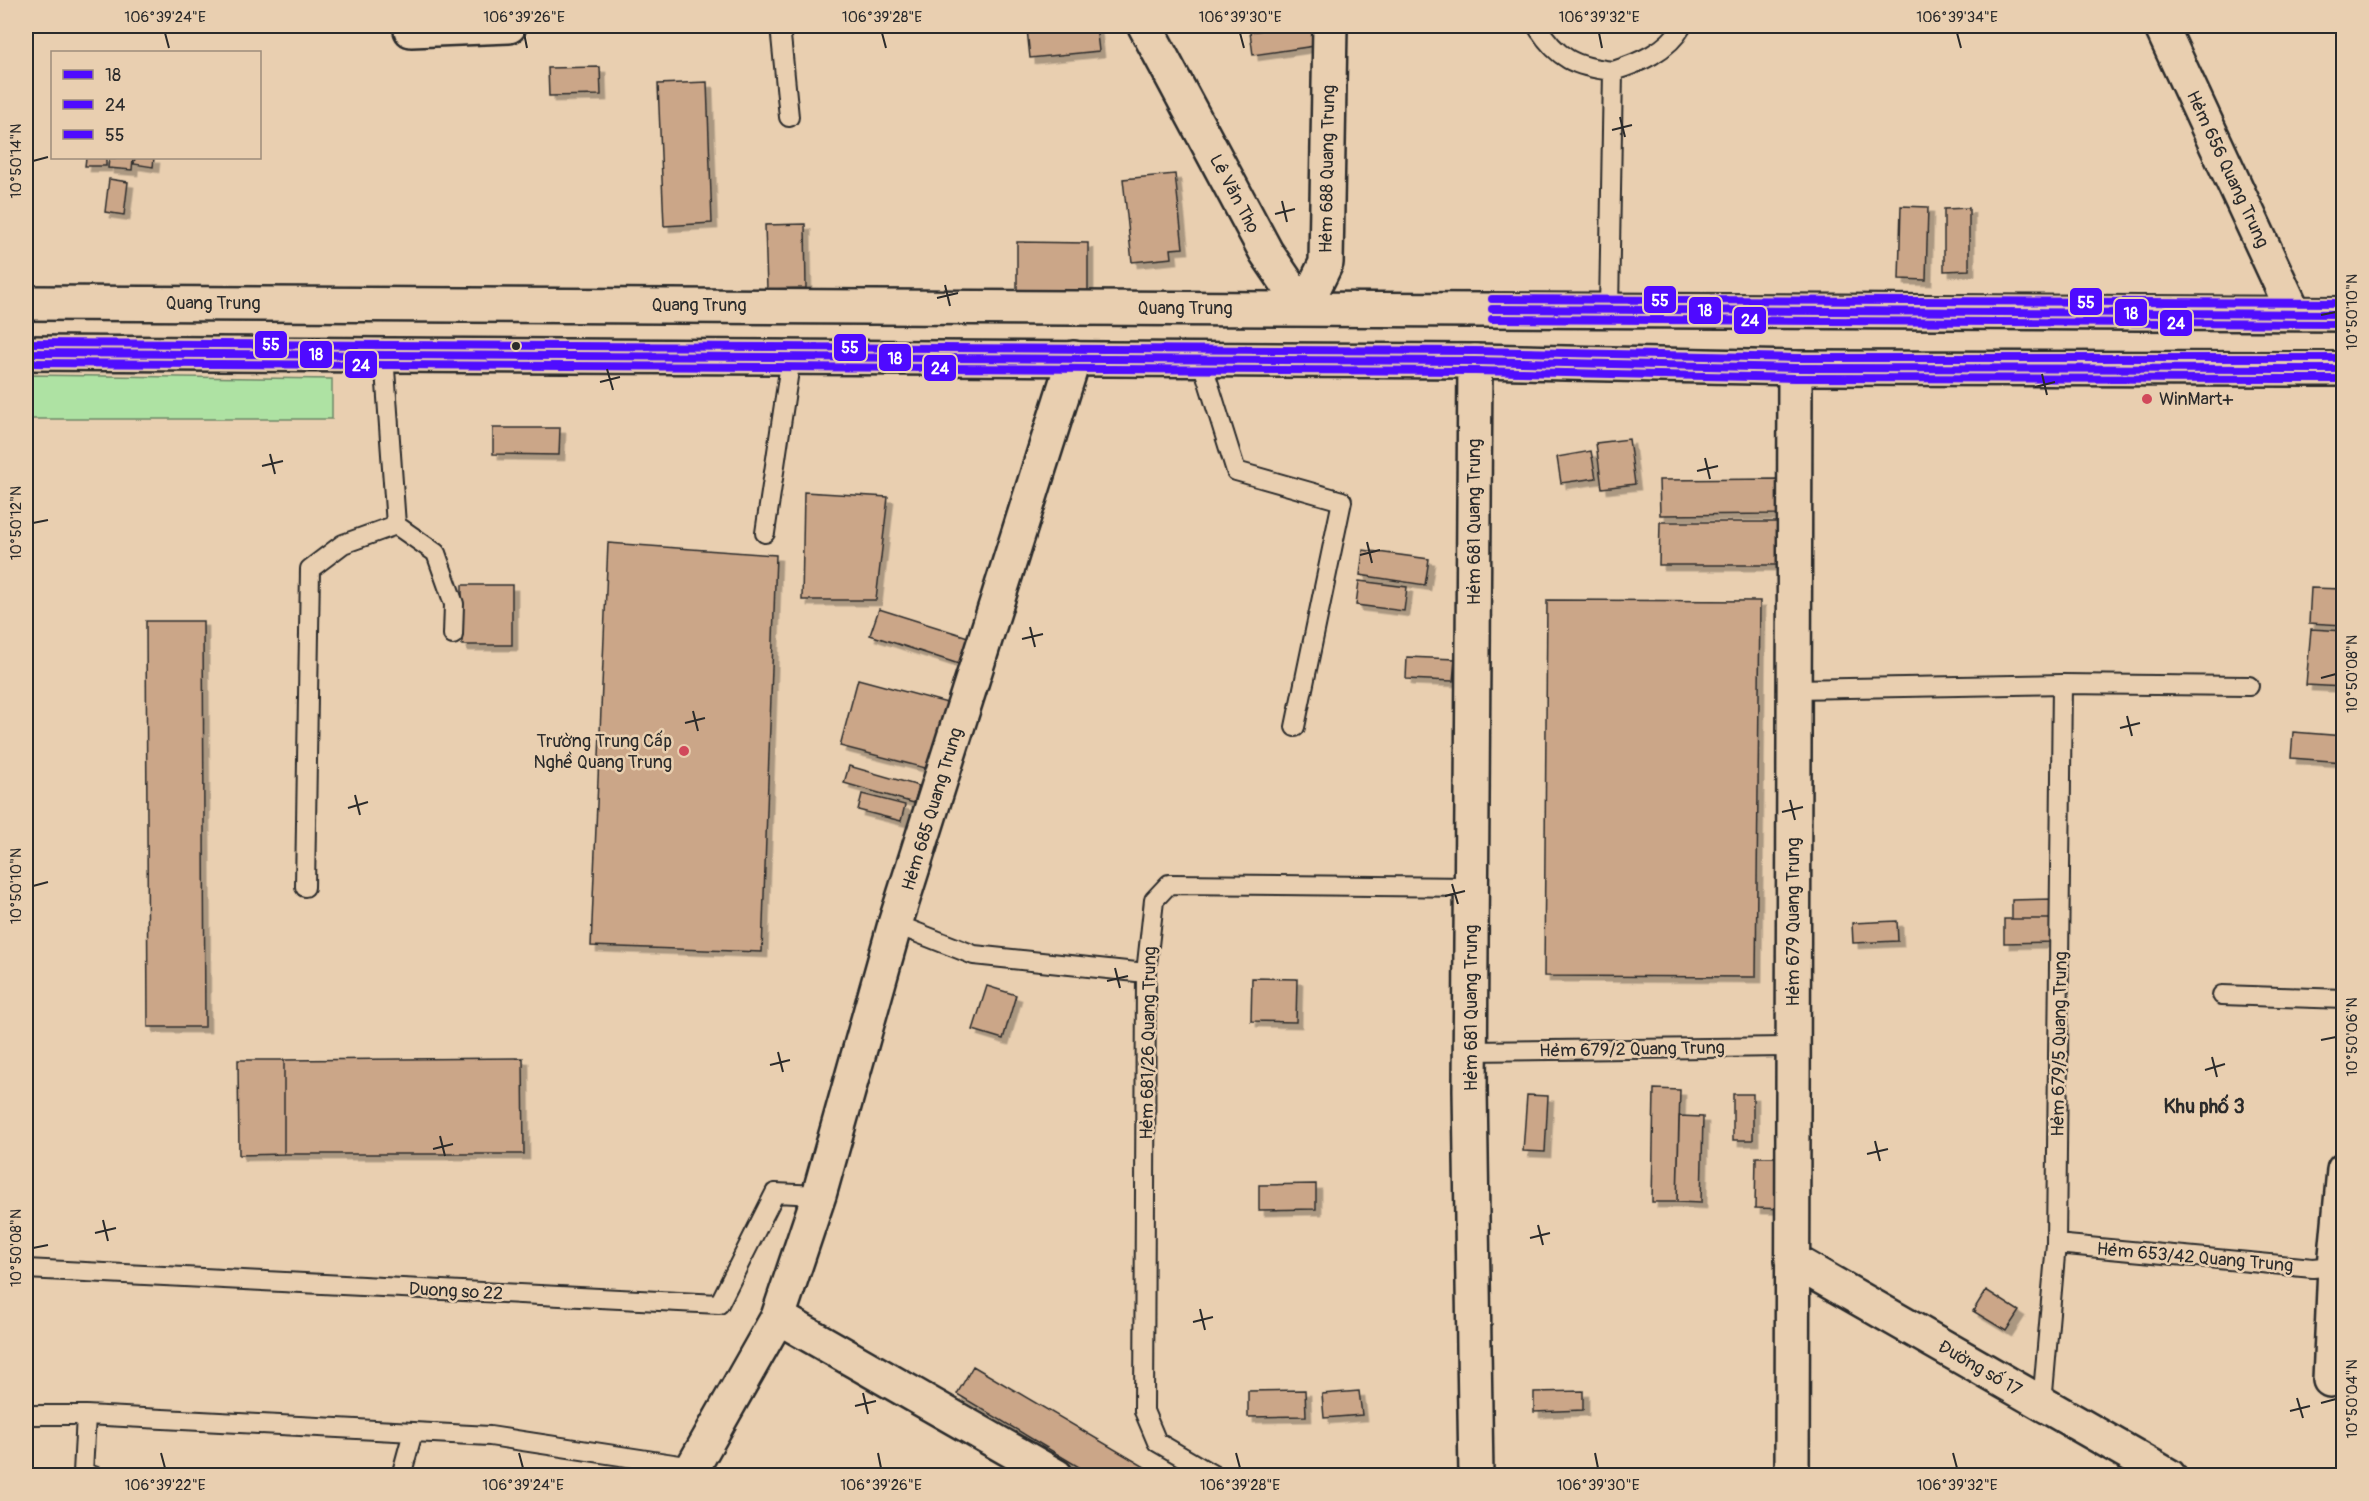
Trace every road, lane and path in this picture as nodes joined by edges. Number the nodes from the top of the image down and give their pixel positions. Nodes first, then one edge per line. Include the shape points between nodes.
1 (411, 26) edge
2 (509, 26) edge
3 (780, 26) edge
4 (1145, 26) edge
5 (1330, 26) edge
6 (1537, 26) edge
7 (1682, 26) edge
8 (2161, 26) edge
9 (1613, 71) junction
10 (789, 117) dead end
11 (26, 303) edge
12 (384, 304) junction
13 (1304, 308) junction
14 (1609, 310) junction
15 (2294, 313) junction
16 (2343, 314) edge
17 (26, 353) edge
18 (384, 355) junction
19 (791, 357) junction
20 (1074, 358) junction
21 (1202, 359) junction
22 (1328, 360) junction
23 (1475, 361) junction
24 (1795, 369) junction
25 (2343, 369) edge
26 (396, 525) junction
27 (765, 533) dead end
28 (453, 634) dead end
29 (2062, 684) junction
30 (2249, 686) dead end
31 (1794, 689) junction
32 (1295, 728) dead end
33 (305, 887) dead end
34 (1472, 888) junction
35 (895, 924) junction
36 (1146, 973) junction
37 (2222, 995) dead end
38 (2343, 999) edge
39 (1793, 1047) junction
40 (1470, 1051) junction
41 (2343, 1170) edge
42 (819, 1195) junction
43 (2056, 1244) junction
44 (1792, 1260) junction
45 (2335, 1266) junction
46 (26, 1269) edge
47 (778, 1317) junction
48 (2330, 1380) dead end
49 (2043, 1404) junction
50 (26, 1414) edge
51 (86, 1415) junction
52 (413, 1432) junction
53 (692, 1471) edge
54 (2160, 1474) edge
55 (94, 1476) edge
56 (401, 1476) edge
57 (1056, 1476) edge
58 (1215, 1476) edge
59 (1476, 1476) edge
60 (1792, 1476) edge

1 - 2 street via 411,30
3 - 10 lane
4 - 13 street, Lê Văn Thọ via 1266,252
5 - 13 street, Hẻm 688 Quang Trung via 1326,263
6 - 9 lane via 1561,56 1585,68
7 - 9 lane via 1660,50
8 - 15 street, Hẻm 656 Quang Trung
9 - 14 lane
11 - 12 street, Quang Trung
12 - 13 street, Quang Trung
12 - 18 street
13 - 14 street, Quang Trung
13 - 22 street, Lê Văn Thọ
14 - 15 street, Quang Trung
15 - 16 street, Quang Trung
17 - 18 street
18 - 19 street
18 - 26 lane
19 - 20 street
19 - 27 lane
20 - 21 street
20 - 35 street, Hẻm 685 Quang Trung
21 - 22 street
21 - 32 lane via 1236,471 1342,501
22 - 23 street
23 - 24 street
23 - 34 street, Hẻm 681 Quang Trung
24 - 25 street
24 - 31 street, Hẻm 679 Quang Trung
26 - 28 lane via 436,553 454,604
26 - 33 lane via 343,544 310,569
29 - 30 lane
29 - 31 lane
29 - 43 lane, Hẻm 679/5 Quang Trung
31 - 39 street, Hẻm 679 Quang Trung
34 - 36 lane, Hẻm 681/26 Quang Trung via 1169,884 1154,900
34 - 40 street, Hẻm 681 Quang Trung
35 - 36 lane via 974,956
35 - 42 street, Hẻm 685 Quang Trung
36 - 58 lane, Hẻm 681/26 Quang Trung via 1144,1411 1157,1442
37 - 38 lane
39 - 40 lane, Hẻm 679/2 Quang Trung
39 - 44 street, Hẻm 679 Quang Trung
40 - 59 street, Hẻm 681 Quang Trung
41 - 45 street
42 - 46 lane, Duong so 22 via 775,1193 718,1304
42 - 47 street, Hẻm 685 Quang Trung
43 - 45 lane, Hẻm 653/42 Quang Trung via 2313,1268
43 - 49 lane, Hẻm 679/5 Quang Trung
44 - 49 street, Đường số 17
44 - 60 street, Hẻm 679 Quang Trung
45 - 48 street
47 - 53 street, Hẻm 685 Quang Trung
47 - 57 street
49 - 54 street, Đường số 17
50 - 51 lane
51 - 52 lane
51 - 55 lane via 83,1473
52 - 53 lane via 490,1436
52 - 56 lane

